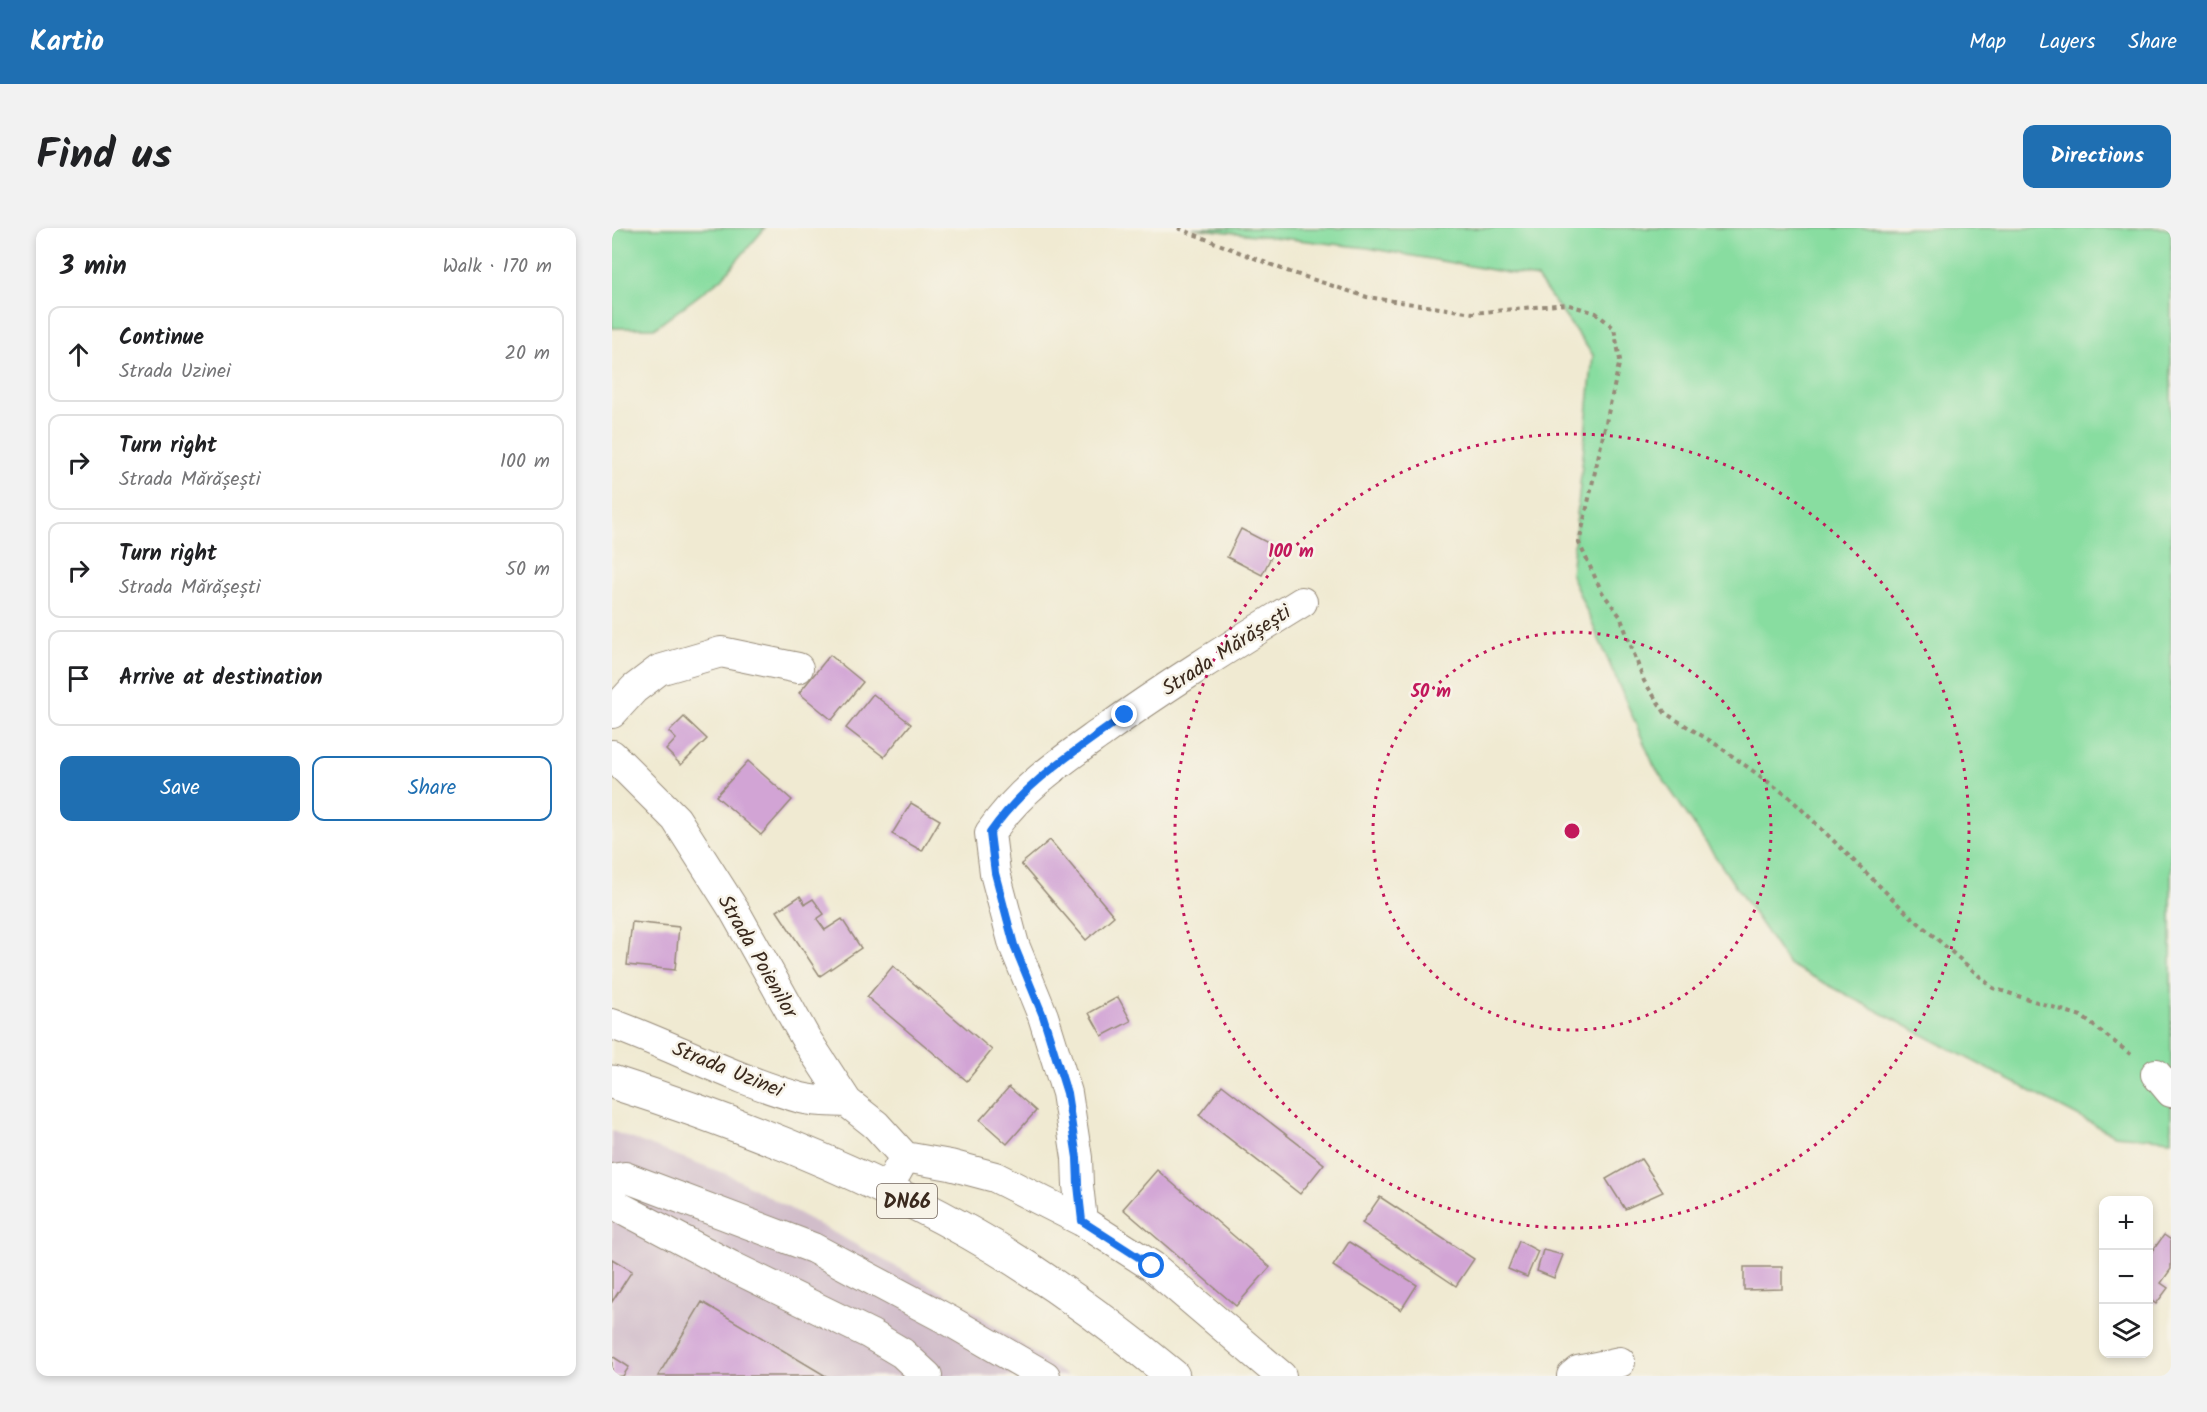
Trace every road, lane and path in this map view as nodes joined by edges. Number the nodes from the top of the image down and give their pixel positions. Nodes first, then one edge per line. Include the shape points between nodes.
1 (1178, 228) edge
2 (1302, 602) dead end
3 (798, 668) dead end
4 (612, 713) edge
5 (612, 755) edge
6 (612, 1024) edge
7 (612, 1082) edge
8 (2163, 1083) edge
9 (847, 1102) junction
10 (905, 1156) junction
11 (612, 1179) edge
12 (886, 1190) junction
13 (612, 1203) edge
14 (1082, 1221) junction
15 (1620, 1362) dead end
16 (927, 1376) edge
17 (1046, 1376) edge
18 (1173, 1376) edge
19 (1281, 1376) edge
20 (1572, 1376) edge

1 - 8 path via 1287,271 1367,297 1473,313 1566,304 1596,313 1614,328 1620,360 1579,543 1602,592 1620,616 1644,681 1665,713 1789,797 1906,912 1993,988 2081,1016
2 - 14 street, Strada Mărășești via 1125,715 1040,777 990,833 995,873 1014,945 1043,1016 1067,1093
3 - 4 street via 721,652 659,670
5 - 9 street, Strada Poienilor via 676,819
6 - 9 street, Strada Uzinei via 803,1099
7 - 12 main road, DN66 via 748,1129
9 - 10 street, Strada Poienilor
10 - 12 street
10 - 14 street via 995,1177
11 - 17 street via 625,1177 813,1248
12 - 18 main road, DN66 via 996,1248
13 - 16 street via 870,1334 902,1353
14 - 19 street via 1152,1266
15 - 20 street via 1578,1371

